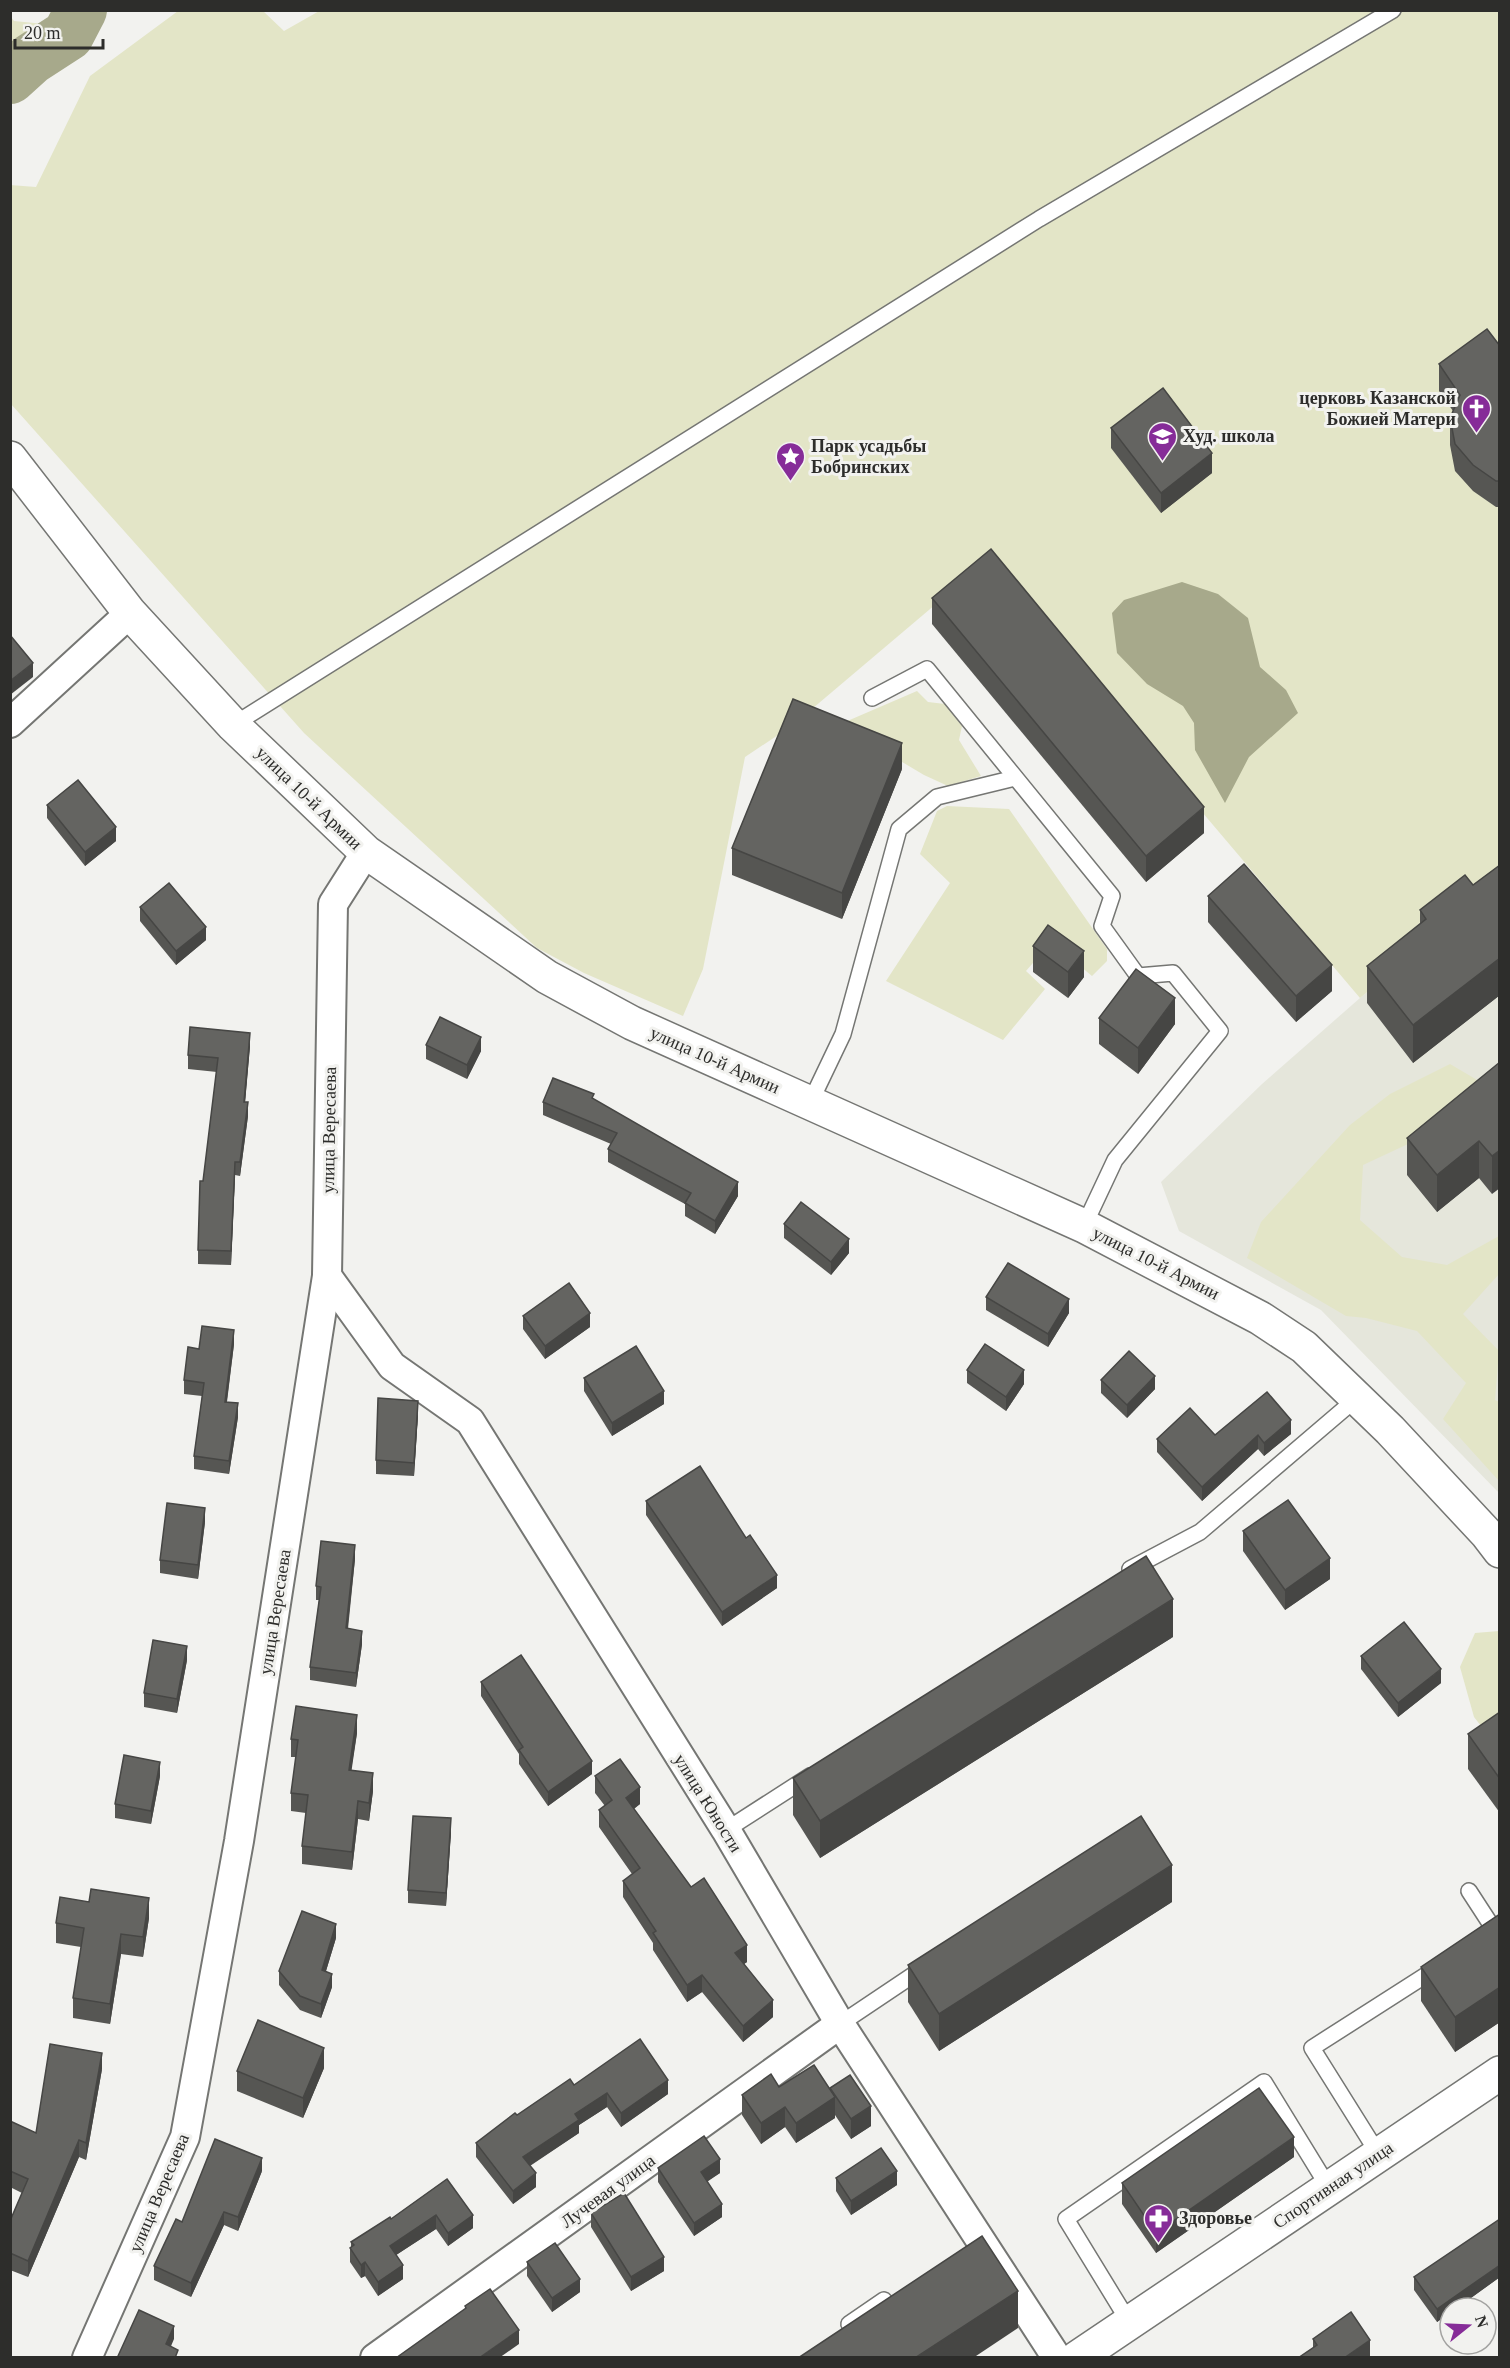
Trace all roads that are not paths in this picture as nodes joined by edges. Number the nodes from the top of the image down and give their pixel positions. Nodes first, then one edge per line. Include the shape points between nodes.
1 (1393, 10) edge
2 (10, 458) edge
3 (130, 613) junction
4 (872, 698) dead end
5 (10, 723) edge
6 (233, 725) junction
7 (1015, 778) junction
8 (366, 852) junction
9 (810, 1103) junction
10 (1084, 1226) junction
11 (327, 1276) junction
12 (1357, 1398) junction
13 (1495, 1537) edge
14 (1118, 1577) edge
15 (826, 1765) edge
16 (726, 1830) junction
17 (1469, 1891) dead end
18 (1475, 1943) edge
19 (939, 1957) edge
20 (1447, 1962) edge
21 (840, 2024) junction
22 (1500, 2073) edge
23 (1379, 2155) junction
24 (1329, 2188) junction
25 (884, 2300) edge
26 (1128, 2322) junction
27 (838, 2332) edge
28 (87, 2358) edge
29 (375, 2358) edge
30 (1057, 2358) edge
31 (1077, 2358) edge

1 - 6 lane via 1040,219
2 - 3 main road, улица 10-й Армии
3 - 5 street
3 - 6 main road, улица 10-й Армии
4 - 7 lane via 927,669
6 - 8 main road, улица 10-й Армии
7 - 9 lane via 937,797 899,829 843,1034
7 - 10 lane via 1112,896 1102,926 1138,976 1173,973 1220,1031 1116,1161
8 - 9 main road, улица 10-й Армии via 547,977 632,1023
8 - 11 street, улица Вересаева via 333,904
9 - 10 main road, улица 10-й Армии
10 - 12 main road, улица 10-й Армии via 1260,1318 1304,1347
11 - 16 street, улица Юности via 392,1366 470,1421
11 - 28 street, улица Вересаева via 239,1841 185,2137
12 - 13 main road, улица 10-й Армии
12 - 14 lane via 1200,1532
15 - 16 lane
16 - 21 street, улица Юности
17 - 18 lane via 1495,1931
19 - 21 lane
20 - 23 lane via 1312,2048
21 - 29 street, Лучевая улица
21 - 30 street, улица Юности
22 - 23 main road, Спортивная улица
23 - 24 main road, Спортивная улица
24 - 26 main road, Спортивная улица
24 - 26 lane via 1264,2082 1066,2219
25 - 27 lane
26 - 31 main road, Спортивная улица

